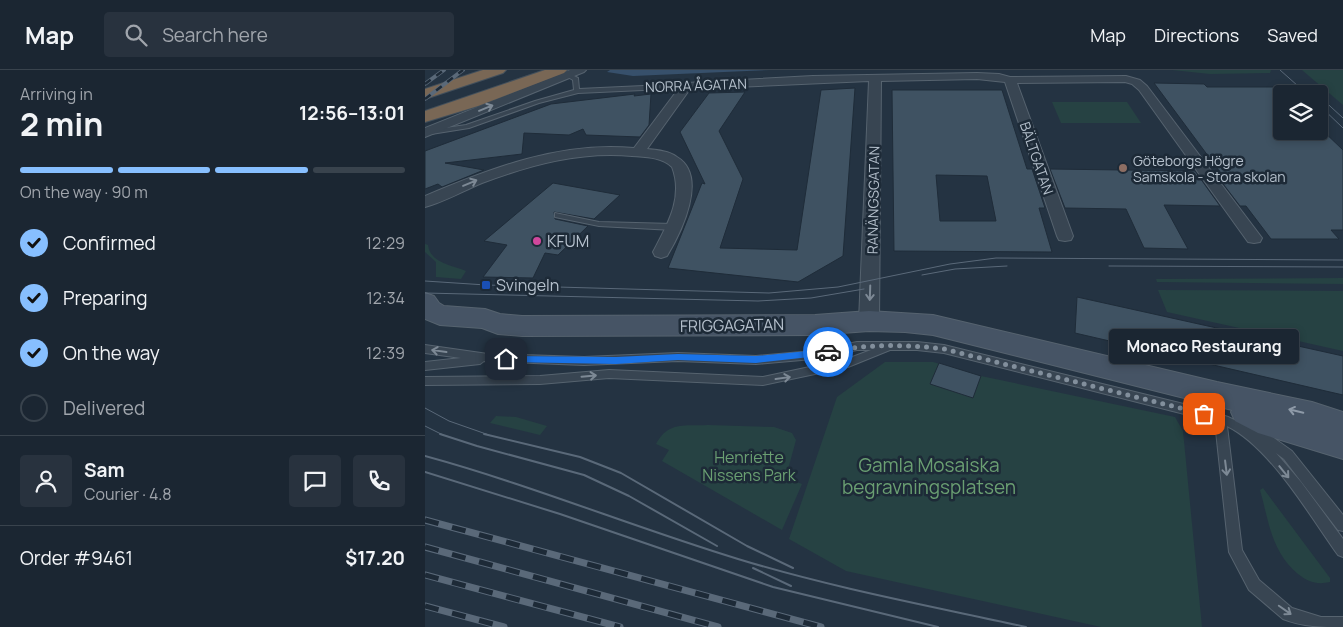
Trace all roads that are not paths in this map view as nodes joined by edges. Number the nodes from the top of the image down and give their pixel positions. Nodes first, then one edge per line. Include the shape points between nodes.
1 (469, 70) edge
2 (499, 70) edge
3 (536, 70) edge
4 (581, 70) edge
5 (564, 73) edge
6 (814, 74) edge
7 (875, 78) junction
8 (1010, 80) junction
9 (425, 82) edge
10 (686, 86) junction
11 (578, 91) junction
12 (425, 94) edge
13 (425, 106) edge
14 (425, 116) edge
15 (425, 133) edge
16 (638, 152) junction
17 (425, 202) edge
18 (558, 215) dead end
19 (673, 227) junction
20 (1065, 236) dead end
21 (1254, 238) dead end
22 (661, 252) dead end
23 (425, 302) edge
24 (869, 321) junction
25 (498, 324) junction
26 (425, 326) edge
27 (891, 346) junction
28 (425, 349) edge
29 (489, 358) junction
30 (425, 366) edge
31 (425, 380) edge
32 (1214, 409) junction
33 (1343, 425) edge
34 (1343, 445) edge
35 (1343, 525) edge
36 (1343, 550) edge
37 (1343, 624) edge

1 - 9 highway
2 - 12 highway
3 - 13 highway
4 - 5 street
5 - 11 lane via 576,79
5 - 14 highway
15 -> 5 street
6 - 7 street, NORRA ÅGATAN
6 - 10 street, NORRA ÅGATAN
7 - 8 street, NORRA ÅGATAN via 977,76
7 -> 24 street, RANÄNGSGATAN
8 - 20 street, BÄLTGATAN
8 - 21 street, NORRA ÅGATAN via 1126,79 1136,82
10 - 11 lane, NORRA ÅGATAN
10 - 16 street
11 - 15 lane, NORRA ÅGATAN via 467,127
17 -> 16 street via 485,176 528,163 583,152
16 - 19 street via 667,157 679,166 684,192
18 - 19 lane via 599,224
19 - 22 street
23 - 25 main road, FRIGGAGATAN via 430,310 441,315 485,319
24 - 25 main road, FRIGGAGATAN via 815,325 577,327
24 - 32 main road, FRIGGAGATAN via 933,325
25 - 26 main road via 474,328
27 - 29 lane, FRIGGAGATAN via 857,346 813,355 756,360
31 -> 27 lane via 540,380 609,374 763,381 848,363
27 - 32 lane, FRIGGAGATAN via 944,349
29 -> 28 lane
29 - 30 lane
33 -> 32 main road, FRIGGAGATAN via 1312,415
32 - 34 main road, FRIGGAGATAN
32 - 35 lane via 1244,423 1276,444 1299,467
32 -> 36 lane via 1265,449
32 -> 37 lane via 1236,552 1254,585 1288,614 1321,624

